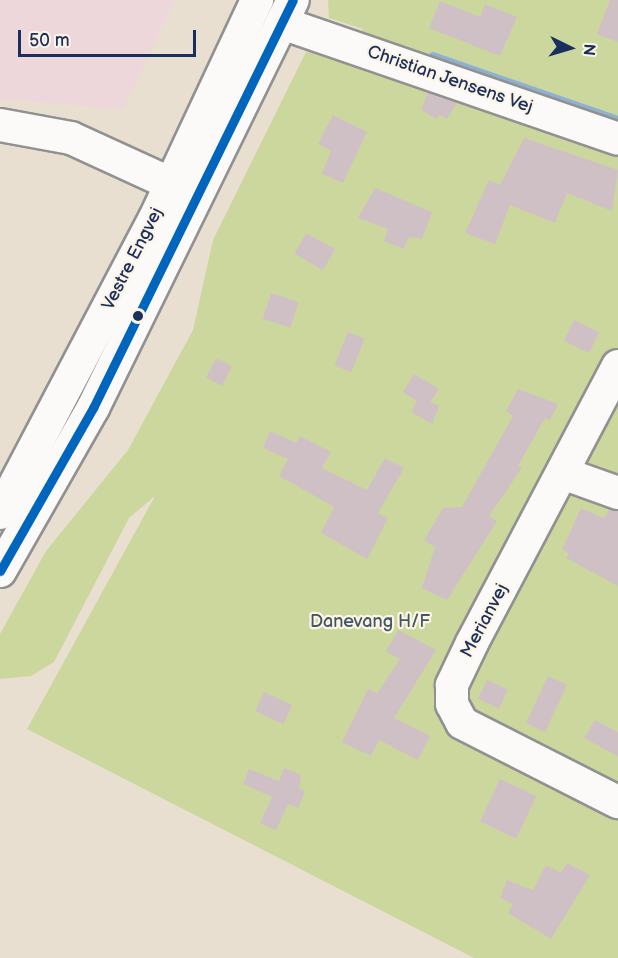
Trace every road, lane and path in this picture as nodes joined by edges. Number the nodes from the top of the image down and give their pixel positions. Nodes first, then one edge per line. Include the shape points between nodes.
1 (257, 0) edge
2 (288, 11) edge
3 (0, 125) edge
4 (618, 139) edge
5 (184, 190) junction
6 (618, 366) edge
7 (565, 474) junction
8 (618, 493) edge
9 (0, 513) edge
10 (0, 571) edge
11 (618, 802) edge

1 - 5 street, Vestre Engvej
2 - 4 street, Christian Jensens Vej
2 - 5 street, Vestre Engvej
3 - 5 street via 71,138
5 - 9 street, Vestre Engvej
5 - 10 street, Vestre Engvej via 93,408
6 - 7 street, Merianvej
7 - 8 street
7 - 11 street, Merianvej via 472,643 452,685 452,704 462,723

